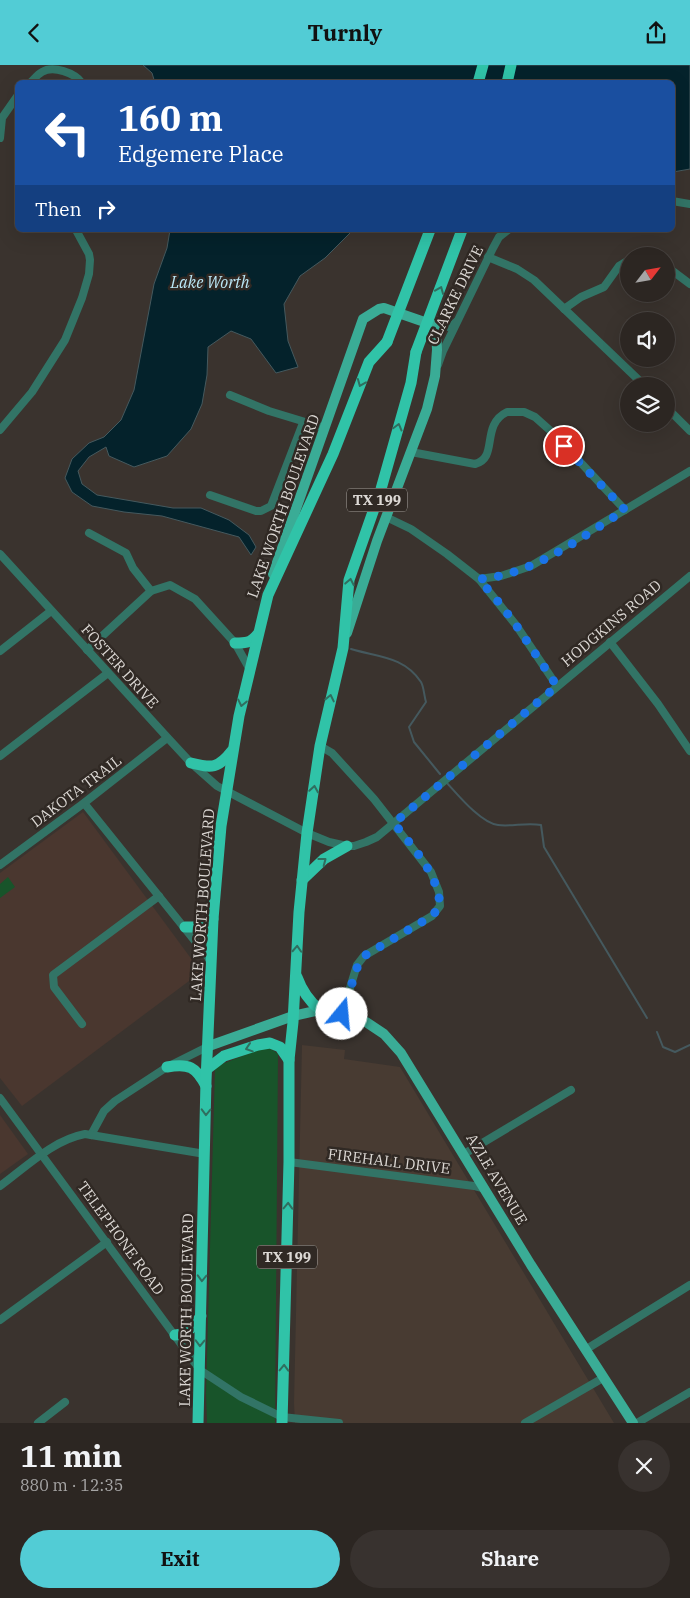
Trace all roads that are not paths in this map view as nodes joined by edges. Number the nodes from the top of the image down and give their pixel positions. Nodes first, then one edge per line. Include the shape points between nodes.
1 (483, 65) edge
2 (511, 65) edge
3 (33, 80) edge
4 (78, 80) edge
5 (479, 80) edge
6 (508, 80) edge
7 (15, 99) edge
8 (0, 138) edge
9 (675, 202) edge
10 (690, 204) edge
11 (77, 232) edge
12 (429, 232) edge
13 (461, 232) edge
14 (505, 232) edge
15 (488, 257) junction
16 (620, 265) edge
17 (675, 273) edge
18 (690, 284) edge
19 (564, 309) junction
20 (459, 318) junction
21 (436, 326) junction
22 (435, 376) junction
23 (636, 377) edge
24 (230, 395) dead end
25 (675, 416) edge
26 (303, 423) junction
27 (1, 428) edge
28 (326, 428) junction
29 (690, 431) edge
30 (411, 452) junction
31 (690, 471) edge
32 (210, 495) dead end
33 (625, 510) junction
34 (386, 517) junction
35 (89, 533) dead end
36 (0, 553) edge
37 (690, 577) edge
38 (479, 579) junction
39 (151, 591) junction
40 (268, 595) junction
41 (51, 611) junction
42 (257, 635) junction
43 (610, 642) junction
44 (235, 643) junction
45 (342, 648) junction
46 (88, 650) junction
47 (0, 651) edge
48 (249, 668) junction
49 (108, 673) junction
50 (557, 686) junction
51 (167, 737) junction
52 (320, 746) junction
53 (233, 750) junction
54 (690, 751) edge
55 (0, 756) edge
56 (191, 763) junction
57 (226, 791) junction
58 (84, 803) junction
59 (394, 823) junction
60 (307, 833) junction
61 (347, 846) junction
62 (0, 865) edge
63 (302, 880) junction
64 (159, 896) junction
65 (213, 919) junction
66 (185, 927) junction
67 (212, 962) junction
68 (296, 972) junction
69 (320, 1010) junction
70 (342, 1014) junction
71 (293, 1015) junction
72 (82, 1024) dead end
73 (209, 1046) junction
74 (289, 1060) junction
75 (167, 1067) junction
76 (207, 1069) junction
77 (206, 1086) junction
78 (571, 1090) dead end
79 (0, 1098) edge
80 (91, 1135) junction
81 (43, 1154) junction
82 (205, 1154) junction
83 (464, 1154) junction
84 (290, 1162) junction
85 (0, 1186) edge
86 (486, 1189) junction
87 (107, 1242) junction
88 (690, 1285) edge
89 (201, 1316) junction
90 (0, 1320) edge
91 (175, 1335) junction
92 (585, 1350) junction
93 (200, 1370) junction
94 (603, 1378) junction
95 (690, 1392) edge
96 (65, 1402) dead end
97 (282, 1420) edge
98 (38, 1423) edge
99 (198, 1423) edge
100 (339, 1423) edge
101 (525, 1423) edge
102 (633, 1423) edge
103 (637, 1423) edge

1 - 5 highway
2 - 6 highway
3 - 4 street via 42,71 53,69
7 - 8 street via 2,118
9 - 10 street
11 - 27 street via 90,260 82,298 65,340 32,392
12 -> 40 highway, bridge via 387,342 369,362 333,454
45 -> 13 highway, TX 199, bridge via 349,580 381,489 411,383 416,352
14 - 15 street, CLARKE DRIVE
15 - 19 street via 529,276
15 - 20 street, CLARKE DRIVE
16 - 19 street via 604,287
17 - 18 street
19 - 23 street
20 - 21 street via 450,327
20 - 22 street, CLARKE DRIVE
21 - 22 main road, TX 199
21 - 28 main road, LAKE WORTH BOULEVARD via 384,308 364,319
22 - 30 main road, TX 199
24 - 26 street
25 - 29 street
26 - 28 street
26 - 32 street via 271,506 256,511
28 - 40 main road, LAKE WORTH BOULEVARD via 291,521
30 - 33 street via 480,463 488,453 494,423 507,412 524,412 553,433
30 - 34 main road, TX 199
31 - 33 street
33 - 38 street via 531,566
34 - 38 street via 411,529
34 - 45 main road, TX 199
35 - 39 street via 126,553
36 - 41 street, FOSTER DRIVE
37 - 43 street, HODGKINS ROAD
38 - 50 street via 516,625
39 - 44 street via 170,585 190,595
39 - 46 street
40 - 42 highway, LAKE WORTH BOULEVARD
41 - 46 street, FOSTER DRIVE
41 - 47 street
42 - 44 highway via 246,643
42 - 48 highway, LAKE WORTH BOULEVARD
43 - 50 street, HODGKINS ROAD
43 - 54 street
44 - 48 street
52 -> 45 highway, TX 199
46 - 49 street, FOSTER DRIVE
48 -> 53 highway, LAKE WORTH BOULEVARD
49 - 51 street, FOSTER DRIVE
49 - 55 street
50 - 59 street, HODGKINS ROAD
51 - 56 street, FOSTER DRIVE
51 - 58 street, DAKOTA TRAIL
52 - 59 street via 332,753
60 -> 52 highway, TX 199
53 - 56 highway via 214,767
53 - 57 highway, LAKE WORTH BOULEVARD
56 - 57 street, FOSTER DRIVE
57 - 60 street, HODGKINS ROAD
57 - 65 highway, LAKE WORTH BOULEVARD
58 - 62 street, DAKOTA TRAIL
58 - 64 street
59 - 61 street, HODGKINS ROAD via 377,837
59 - 70 street via 430,871 439,892 440,906 432,916 364,956
60 - 61 street, HODGKINS ROAD
60 - 63 highway, TX 199
63 -> 61 highway via 324,859
68 -> 63 highway, TX 199
64 - 66 street
64 - 72 street via 53,975 54,987
65 - 66 highway via 196,927
65 - 67 highway, LAKE WORTH BOULEVARD
66 - 67 street
67 - 73 highway, LAKE WORTH BOULEVARD
68 - 69 highway via 306,995
68 - 71 highway, TX 199
69 - 70 main road, AZLE AVENUE
69 - 71 main road, AZLE AVENUE
70 - 83 main road, AZLE AVENUE via 366,1022 384,1034 401,1053
71 - 73 main road, AZLE AVENUE
71 - 74 highway, TX 199
73 - 75 street
73 - 76 highway, LAKE WORTH BOULEVARD
74 -> 76 highway via 280,1047 270,1043 224,1056
74 - 84 highway, TX 199
75 - 77 highway via 187,1066 200,1076
75 - 80 street via 108,1106
76 - 77 highway, LAKE WORTH BOULEVARD
77 -> 82 highway, LAKE WORTH BOULEVARD
78 - 83 street
79 - 81 street, TELEPHONE ROAD
80 - 81 street via 75,1136
80 - 82 street
81 - 85 street
81 - 87 street, TELEPHONE ROAD
82 -> 89 highway, LAKE WORTH BOULEVARD
83 - 86 main road, AZLE AVENUE
84 - 86 street, FIREHALL DRIVE
97 -> 84 highway, TX 199
86 - 92 main road, AZLE AVENUE
87 - 90 street
87 - 91 street, TELEPHONE ROAD
88 - 92 street
89 - 91 highway via 188,1331
89 -> 93 highway, LAKE WORTH BOULEVARD
91 - 93 street, TELEPHONE ROAD
92 - 94 main road, AZLE AVENUE
93 - 97 street, TELEPHONE ROAD
93 - 99 highway, LAKE WORTH BOULEVARD
94 - 101 street
94 - 102 main road, AZLE AVENUE
95 - 103 street
96 - 98 street
97 - 100 street, TELEPHONE ROAD

